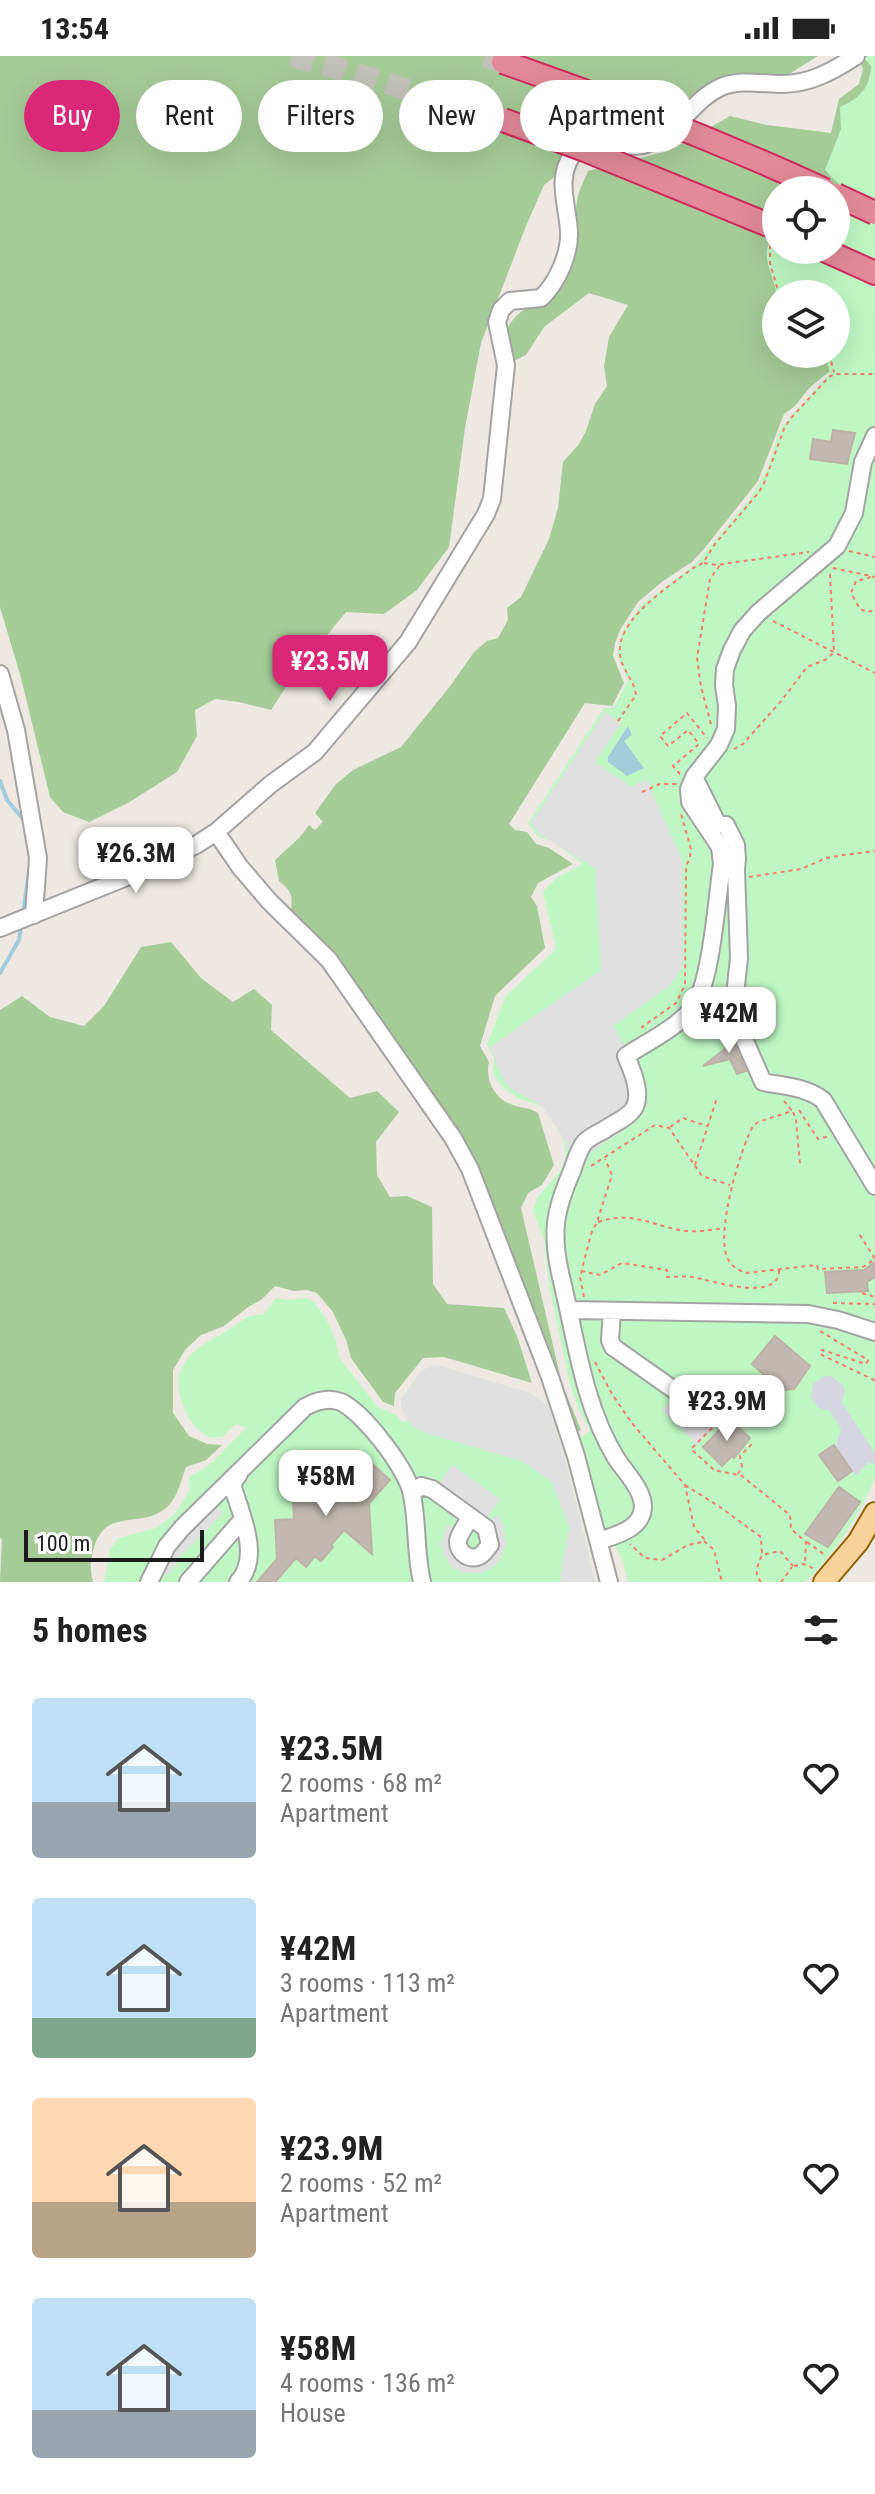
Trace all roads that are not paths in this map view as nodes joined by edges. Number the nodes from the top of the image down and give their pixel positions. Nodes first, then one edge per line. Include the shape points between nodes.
1 (856, 56) edge
2 (503, 62) dead end
3 (504, 120) tunnel mouth
4 (795, 176) edge
5 (850, 201) edge
6 (875, 213) edge
7 (762, 230) edge
8 (850, 262) edge
9 (875, 273) edge
10 (875, 436) edge
11 (0, 674) edge
12 (691, 784) junction
13 (216, 832) junction
14 (20, 920) edge
15 (875, 1186) edge
16 (569, 1310) junction
17 (612, 1311) junction
18 (875, 1332) edge
19 (677, 1392) dead end
20 (242, 1469) junction
21 (412, 1493) junction
22 (875, 1513) edge
23 (471, 1517) dead end
24 (243, 1519) junction
25 (599, 1541) junction
26 (822, 1577) edge
27 (149, 1582) edge
28 (188, 1582) edge
29 (238, 1582) edge
30 (422, 1582) edge
31 (609, 1582) edge

1 - 13 street via 810,80 721,87 672,131 646,144 593,143 574,152 565,172 569,230 558,275 541,298 510,301 498,317 506,365 486,514 408,642 315,752
2 - 4 highway, bridge via 612,100
3 - 7 highway, bridge via 614,161
5 - 6 highway, bridge
8 - 9 highway
10 - 12 street via 863,462 854,513 826,559 742,631 725,669 726,729
11 - 14 street via 16,730 38,858
12 - 15 street via 736,845 739,958 734,1004 763,1082 799,1088 823,1100
12 - 16 street via 690,802 721,856 706,976 692,1010 626,1056 638,1102 632,1112 585,1142 557,1206 555,1252
13 - 14 street via 139,872
13 - 25 street via 269,901 329,960 470,1169 550,1377
16 - 17 street
16 - 25 street via 597,1422 643,1505 635,1524
17 - 18 street via 810,1314
17 - 19 street via 613,1347
20 - 21 street via 305,1407 332,1401 370,1427 403,1470
20 - 24 street via 233,1488
20 - 27 street via 174,1537
21 - 23 street via 426,1486
21 - 30 street
22 - 26 main road via 858,1542
24 - 28 street
24 - 29 street via 249,1570
25 - 31 street

